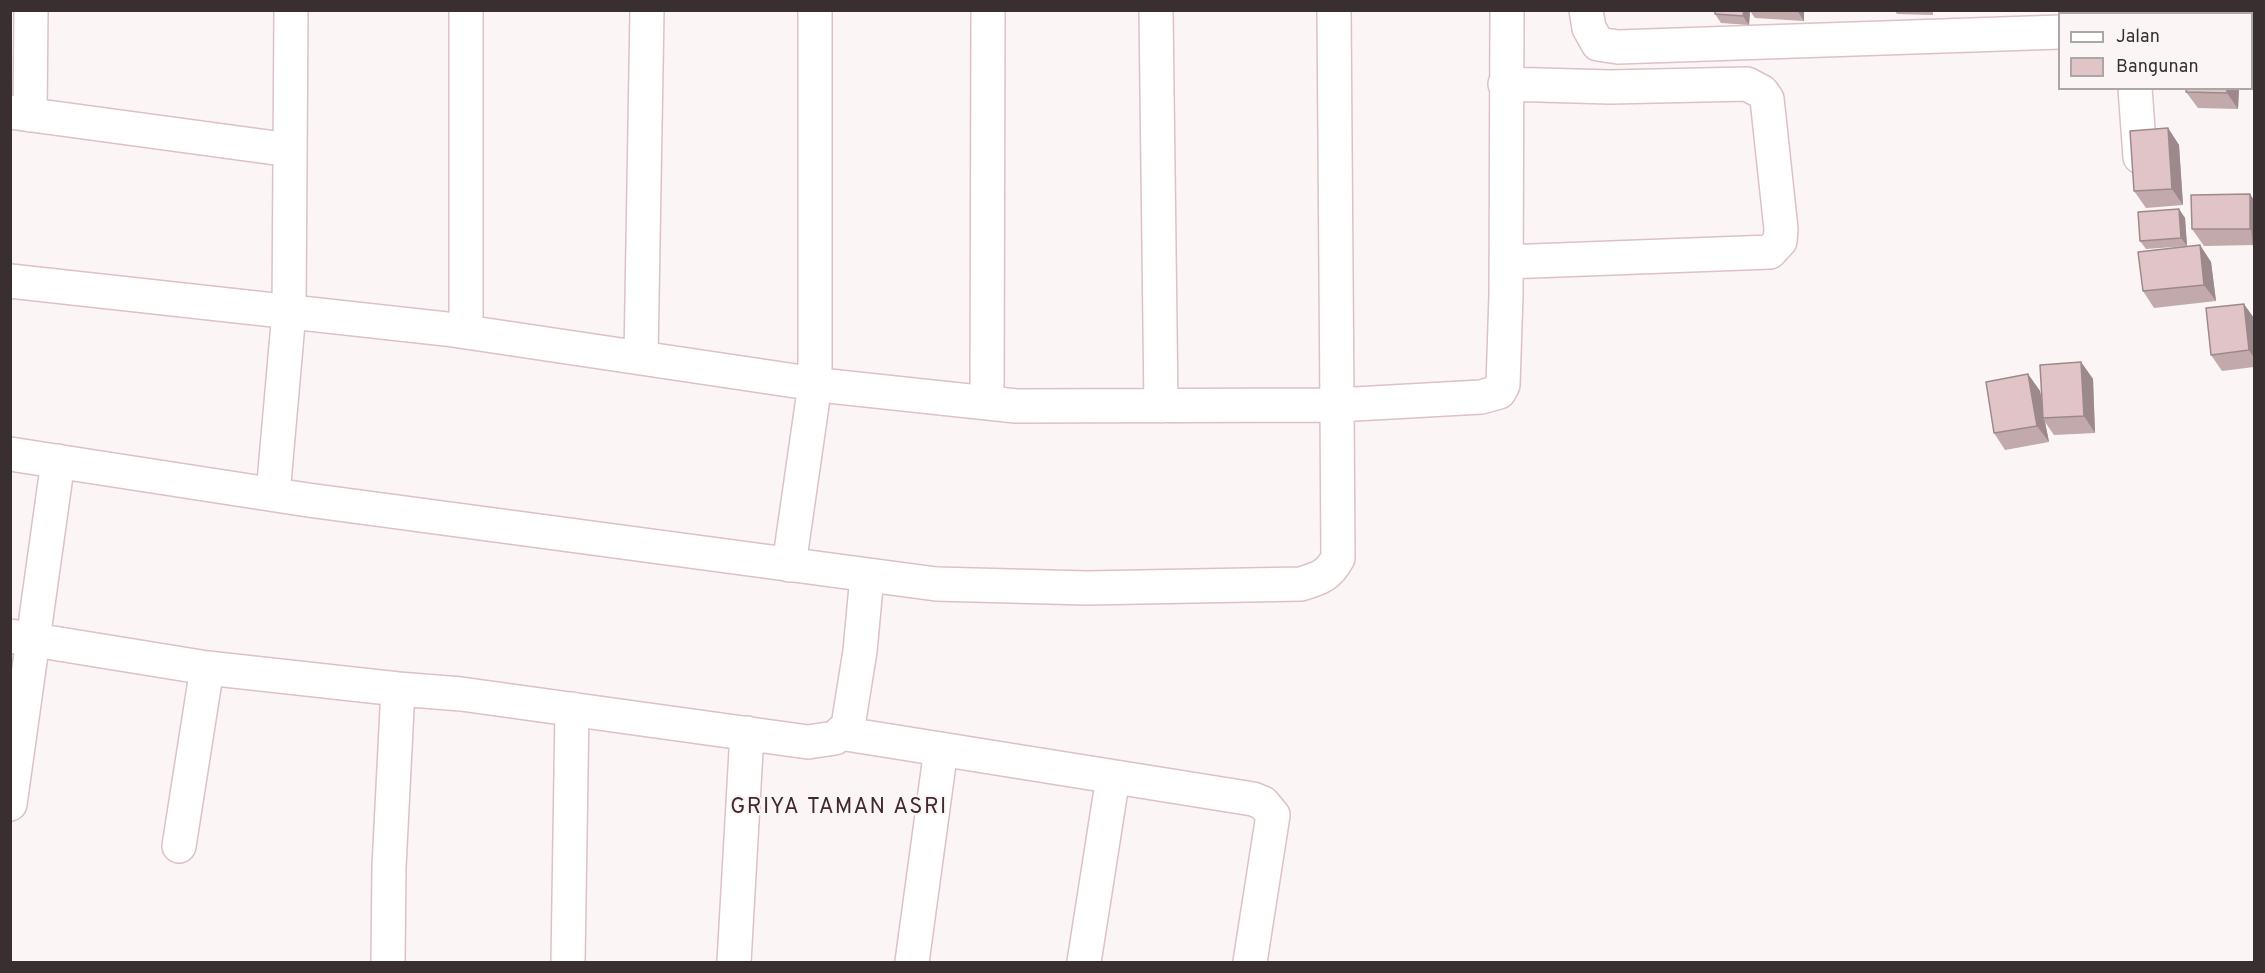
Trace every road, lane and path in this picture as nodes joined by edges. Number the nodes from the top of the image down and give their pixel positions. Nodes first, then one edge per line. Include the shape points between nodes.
1 (31, 10) edge
2 (291, 10) edge
3 (466, 10) edge
4 (647, 10) edge
5 (815, 10) edge
6 (987, 10) edge
7 (1156, 10) edge
8 (1334, 10) edge
9 (1507, 10) edge
10 (1586, 10) edge
11 (2058, 32) edge
12 (1505, 84) junction
13 (2135, 90) edge
14 (20, 114) edge
15 (290, 150) junction
16 (2140, 157) edge
17 (1506, 262) junction
18 (10, 281) edge
19 (289, 312) junction
20 (466, 332) junction
21 (641, 358) junction
22 (815, 384) junction
23 (987, 403) junction
24 (1337, 405) junction
25 (1161, 406) junction
26 (10, 454) edge
27 (58, 461) junction
28 (273, 494) junction
29 (789, 566) junction
30 (867, 576) junction
31 (22, 638) edge
32 (207, 668) junction
33 (398, 689) junction
34 (572, 709) junction
35 (747, 733) junction
36 (840, 733) junction
37 (941, 749) junction
38 (1113, 777) junction
39 (10, 804) edge
40 (179, 846) dead end
41 (388, 963) edge
42 (568, 963) edge
43 (734, 963) edge
44 (912, 963) edge
45 (1084, 963) edge
46 (1250, 963) edge

1 - 14 street
2 - 15 street
3 - 20 street
4 - 21 street
5 - 22 street
6 - 23 street
7 - 25 street
8 - 24 street
9 - 12 street
10 - 11 street via 1589,28 1598,44 1618,47
12 - 17 street
12 - 17 street via 1755,87 1767,99 1781,229 1780,241 1770,252
13 - 16 street
14 - 15 street
15 - 19 street
17 - 24 street via 1503,385 1499,392 1473,398
18 - 19 street
19 - 20 street
19 - 28 street
20 - 21 street
21 - 22 street
22 - 23 street
22 - 29 street
23 - 25 street
24 - 25 street
24 - 30 street via 1338,558 1331,570 1311,581 1087,588 936,584
26 - 27 street
27 - 28 street
27 - 31 street
28 - 29 street
29 - 30 street
30 - 36 street via 853,702 848,726
31 - 32 street
31 - 39 street
32 - 33 street
32 - 40 street
33 - 34 street
33 - 41 street
34 - 35 street
34 - 42 street
35 - 36 street via 808,742 835,738
35 - 43 street
36 - 37 street
37 - 38 street
37 - 44 street
38 - 45 street
38 - 46 street via 1253,799 1269,809 1273,815

